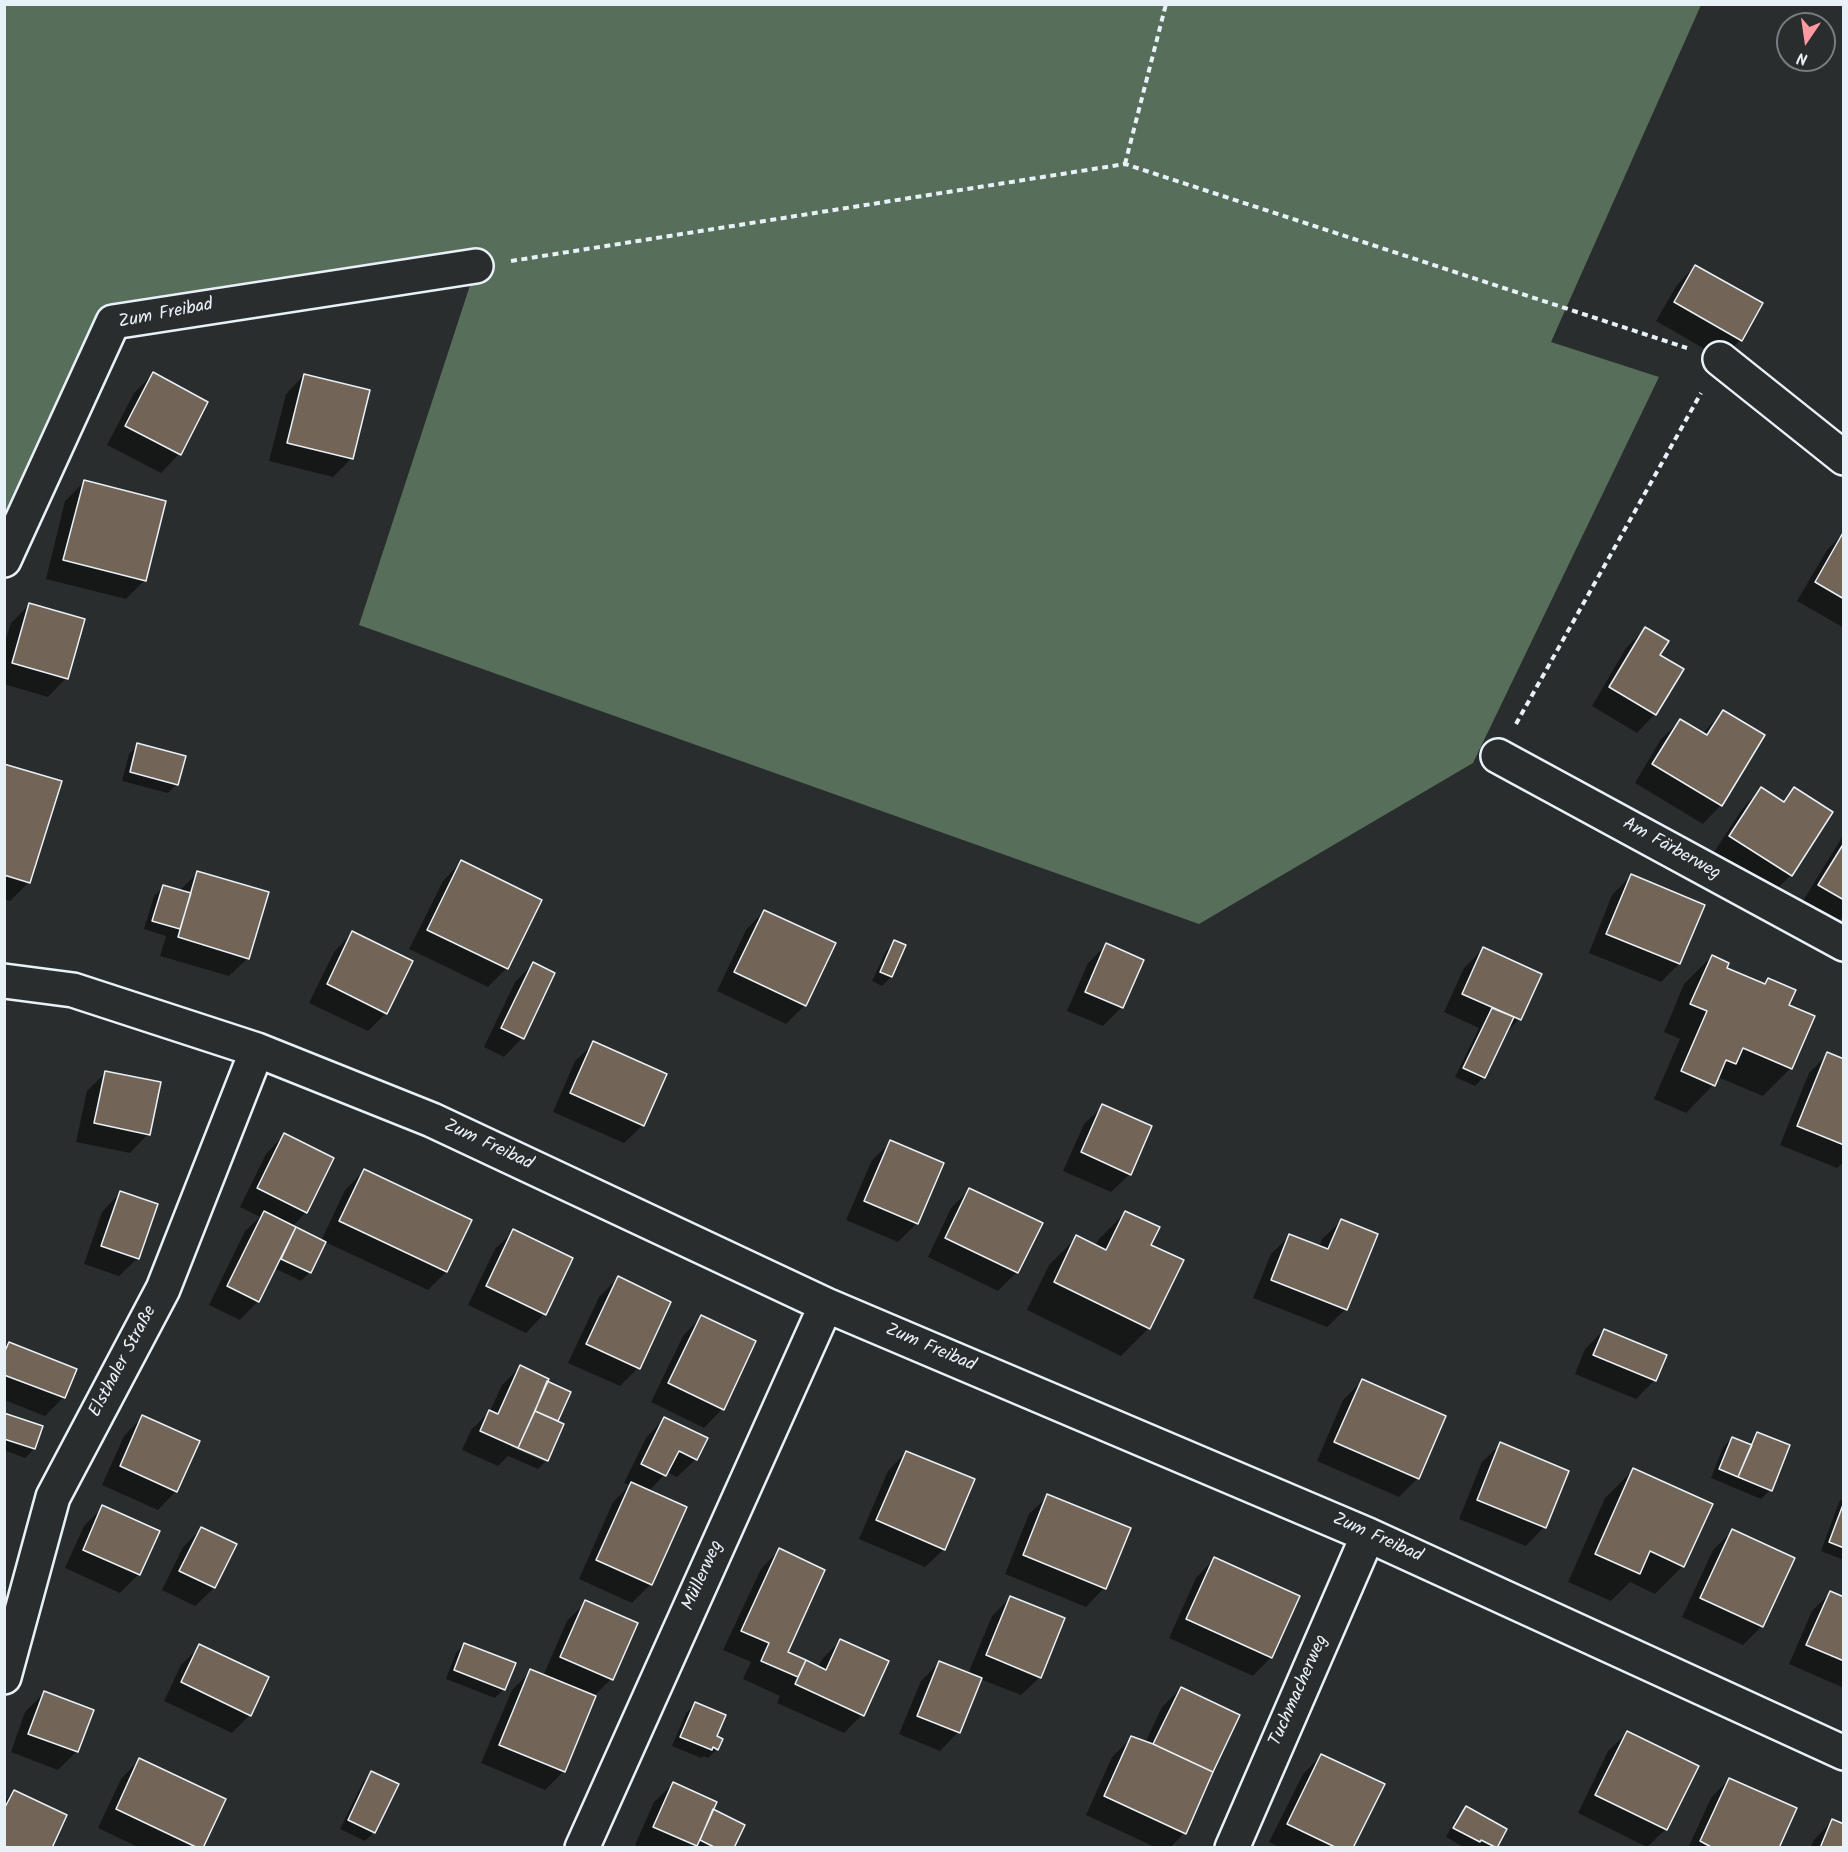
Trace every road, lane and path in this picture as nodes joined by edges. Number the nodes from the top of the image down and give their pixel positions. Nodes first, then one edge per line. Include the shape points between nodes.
1 (1166, 4) edge
2 (1125, 164) junction
3 (476, 266) joint
4 (1720, 359) junction
5 (1844, 458) edge
6 (4, 560) edge
7 (1498, 756) joint
8 (1844, 944) edge
9 (4, 981) edge
10 (257, 1050) junction
11 (826, 1305) junction
12 (1368, 1535) junction
13 (4, 1677) edge
14 (1844, 1752) edge
15 (582, 1848) edge
16 (1232, 1848) edge

1 - 2 path
2 - 3 path
2 - 4 path
3 - 6 street, Zum Freibad via 113,322
4 - 5 street
4 - 7 path
7 - 8 street, Am Färberweg
9 - 10 street, Zum Freibad via 73,990
10 - 11 street, Zum Freibad via 432,1120
10 - 13 street, Elsthaler Straße via 163,1289 53,1497
11 - 12 street, Zum Freibad
11 - 15 street, Müllerweg
12 - 14 street, Zum Freibad
12 - 16 street, Tuchmacherweg

